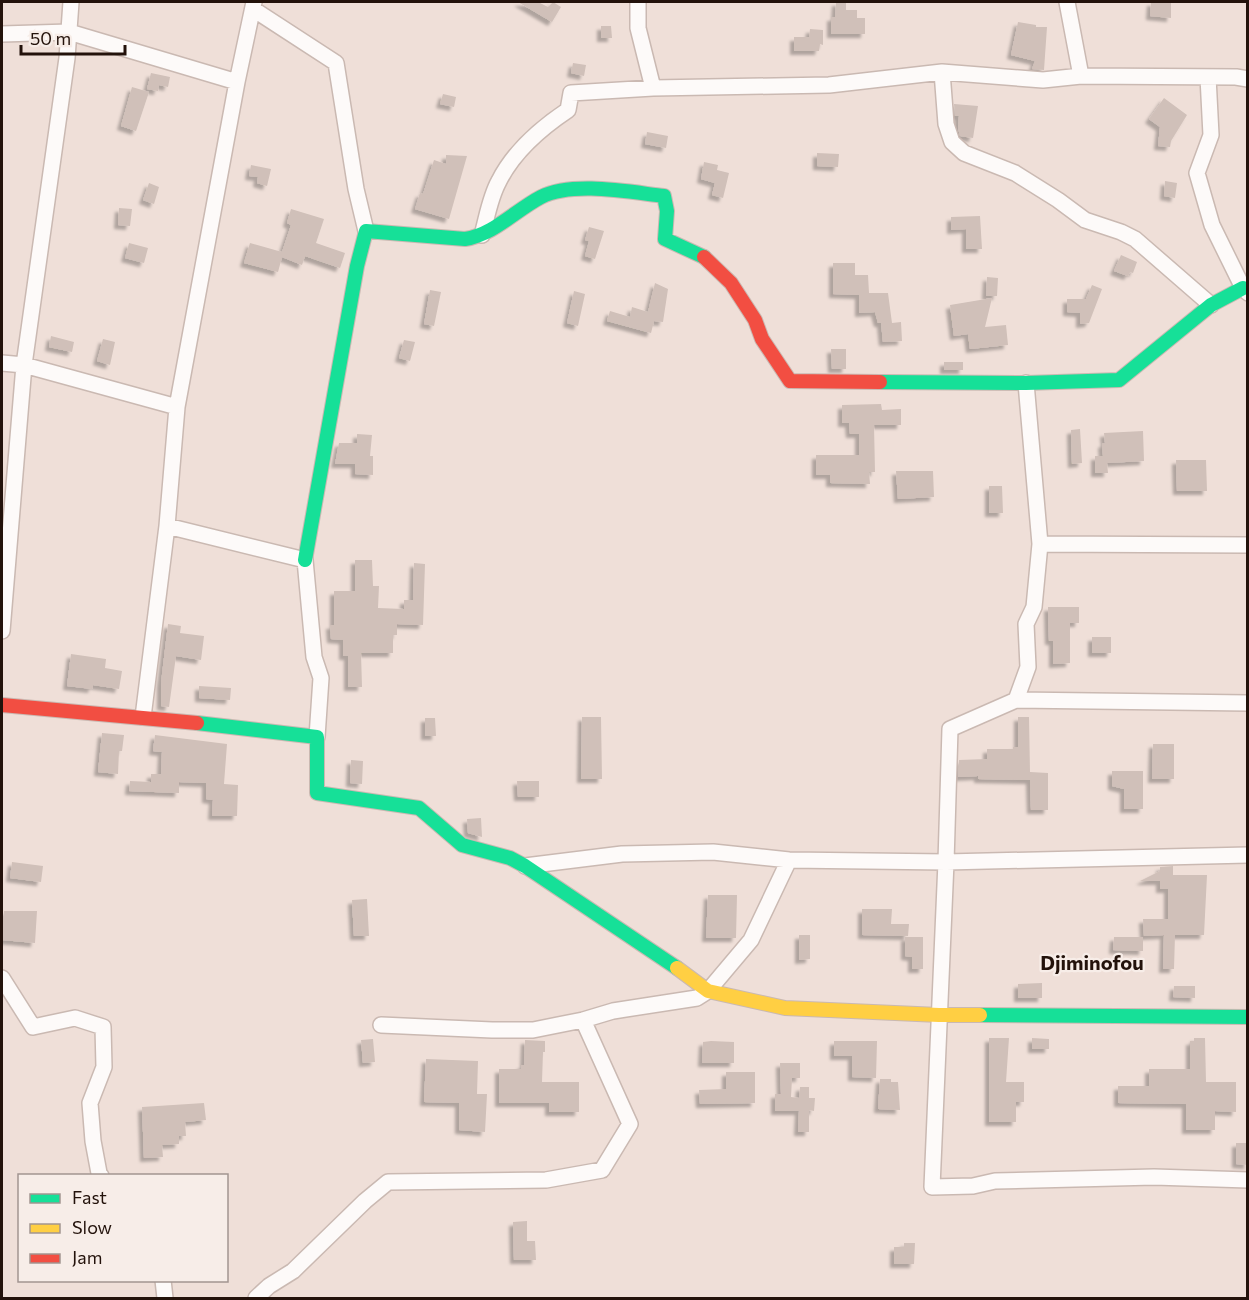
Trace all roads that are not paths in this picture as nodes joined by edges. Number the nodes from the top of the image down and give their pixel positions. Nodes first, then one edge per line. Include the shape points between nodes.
1 (70, 2) edge
2 (638, 2) edge
3 (1067, 2) edge
4 (254, 5) edge
5 (69, 32) junction
6 (2, 34) edge
7 (942, 72) junction
8 (1081, 76) junction
9 (1208, 77) junction
10 (1248, 79) edge
11 (237, 82) junction
12 (652, 88) junction
13 (366, 231) junction
14 (482, 235) junction
15 (1245, 290) edge
16 (1211, 304) junction
17 (2, 363) edge
18 (24, 365) junction
19 (1026, 383) junction
20 (177, 406) junction
21 (167, 526) junction
22 (1040, 544) junction
23 (1248, 545) edge
24 (305, 560) junction
25 (2, 631) edge
26 (1016, 700) junction
27 (1248, 703) edge
28 (2, 705) edge
29 (143, 717) junction
30 (317, 737) junction
31 (1248, 855) edge
32 (789, 860) junction
33 (946, 862) junction
34 (525, 866) junction
35 (2, 978) edge
36 (708, 991) junction
37 (939, 1015) junction
38 (1248, 1017) edge
39 (583, 1020) junction
40 (381, 1025) dead end
41 (100, 1174) edge
42 (1248, 1180) edge
43 (163, 1282) edge
44 (165, 1299) edge
45 (256, 1299) edge

1 - 5 street
2 - 12 street via 638,28
3 - 8 street
4 - 11 street
4 - 13 street via 336,63
5 - 6 street
5 - 11 street
5 - 18 street
7 - 8 street via 1043,80
7 - 12 street via 829,86
7 - 16 street via 946,124 952,142 964,153 1015,173 1085,220 1135,239
8 - 9 street
9 - 10 street
9 - 15 street via 1211,135 1197,173 1212,225
11 - 20 street
12 - 14 street via 571,93 568,110 543,127 499,181
13 - 14 street via 465,239
13 - 24 street
14 - 19 street via 543,196 565,191 594,188 664,196 664,239 701,255 730,283 790,381
15 - 16 street
16 - 19 street via 1119,380
17 - 18 street
18 - 20 street
18 - 25 street
19 - 22 street
20 - 21 street
21 - 24 street
21 - 29 street
22 - 23 street
22 - 26 street via 1034,607 1026,624 1028,667
24 - 30 street via 314,657 321,678
26 - 27 street
26 - 33 street via 950,729
28 - 29 street
29 - 30 street
30 - 34 street via 317,793 419,808 462,845
31 - 33 street
32 - 33 street
32 - 34 street via 712,852 622,854
32 - 36 street via 751,940
33 - 37 street
34 - 36 street
35 - 41 street via 33,1027 75,1018 103,1027 104,1067 90,1103
36 - 37 street via 784,1008
36 - 39 street via 697,998 613,1011
37 - 38 street
37 - 42 street via 932,1187 995,1181
39 - 40 street via 533,1030
39 - 45 street via 630,1124 602,1170 546,1180 388,1182 293,1271
43 - 44 street

